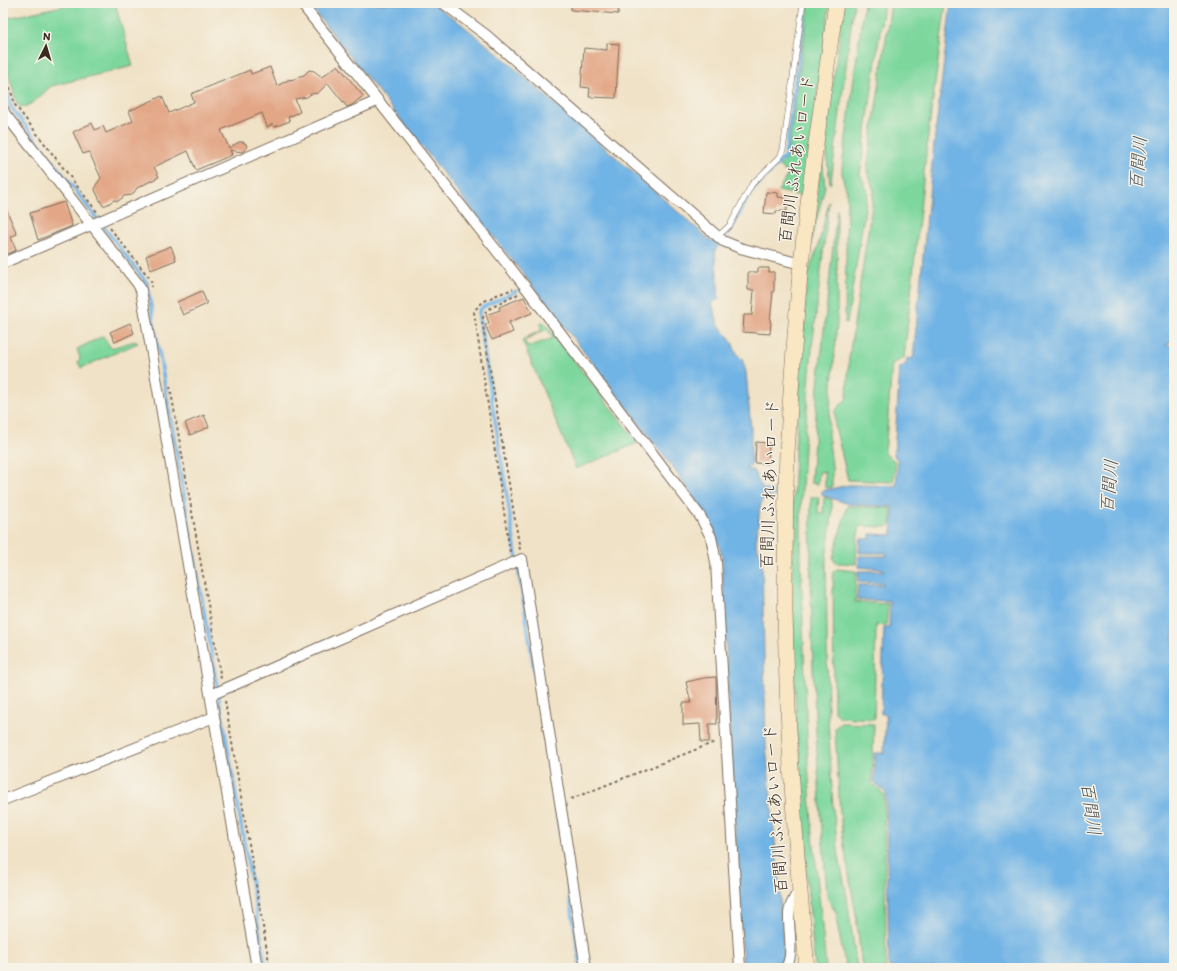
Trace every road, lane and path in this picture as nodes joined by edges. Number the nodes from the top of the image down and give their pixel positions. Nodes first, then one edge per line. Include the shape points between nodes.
1 (301, 3) edge
2 (443, 3) edge
3 (803, 3) edge
4 (836, 3) edge
5 (3, 64) edge
6 (377, 101) junction
7 (3, 109) edge
8 (100, 222) junction
9 (717, 237) junction
10 (3, 263) edge
11 (801, 264) junction
12 (525, 287) junction
13 (517, 561) junction
14 (218, 692) junction
15 (214, 717) junction
16 (726, 741) junction
17 (3, 800) edge
18 (560, 803) junction
19 (799, 890) junction
20 (787, 967) edge
21 (257, 968) edge
22 (270, 968) edge
23 (586, 968) edge
24 (740, 968) edge
25 (807, 968) edge

1 - 6 street
2 - 9 street via 486,35
3 - 9 lane via 783,150 780,157 752,184 730,225
4 - 11 street, 百間川ふれあいロード
5 - 8 path via 15,105
6 - 8 street
6 - 12 street
7 - 8 street
8 - 10 street
8 - 14 street via 141,290
9 - 11 street via 740,248
11 - 19 street, 百間川ふれあいロード via 788,441 785,559 786,660
12 - 13 path via 487,310 482,321
12 - 13 path via 484,302 477,306 474,312
12 - 16 street via 700,516 711,537 716,562
13 - 14 street
13 - 18 street
14 - 15 street
14 - 22 path
15 - 17 street
15 - 21 street
16 - 18 path via 713,742
16 - 24 street
18 - 23 street
19 - 20 street via 789,912 790,956
19 - 25 street, 百間川ふれあいロード

